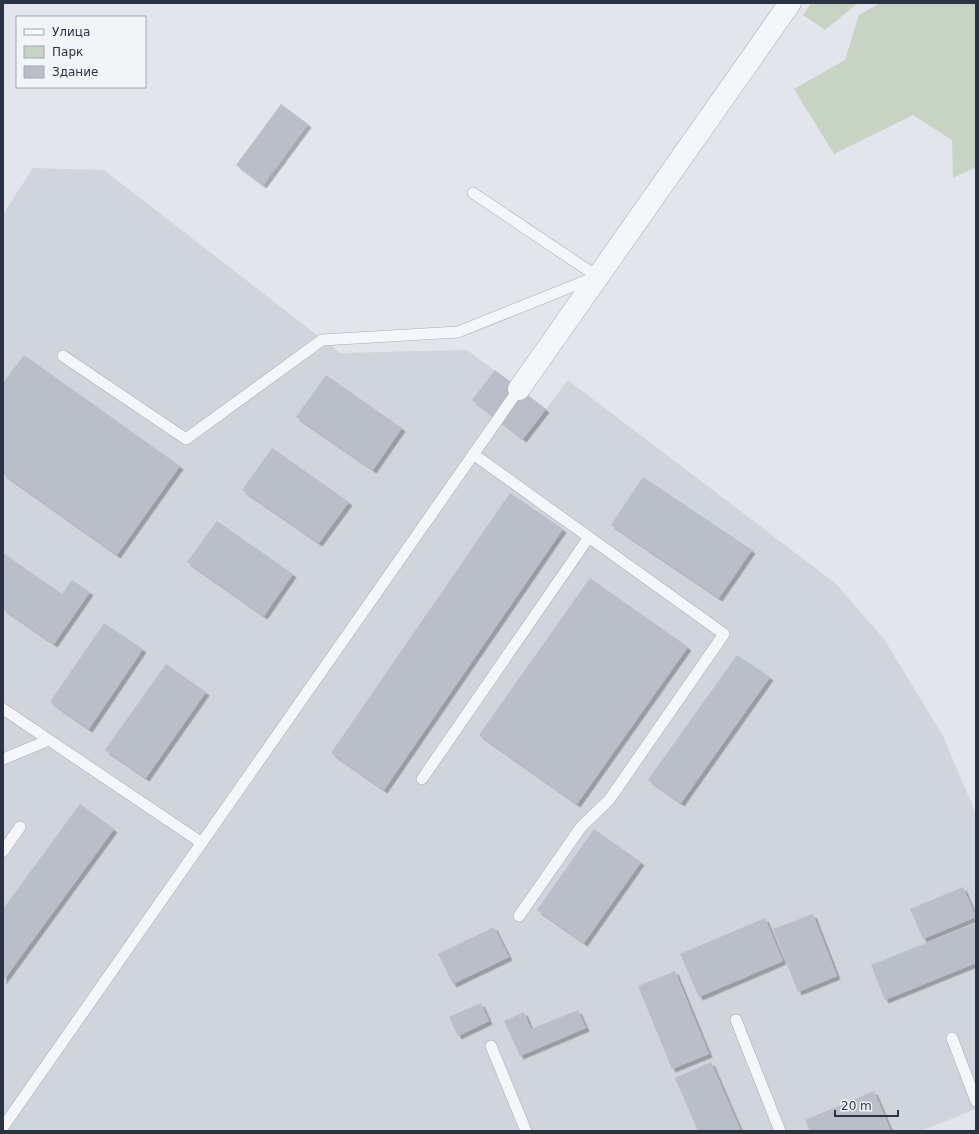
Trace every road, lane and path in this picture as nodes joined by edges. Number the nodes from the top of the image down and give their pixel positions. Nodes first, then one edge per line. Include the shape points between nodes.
1 (790, 3) edge
2 (473, 193) dead end
3 (598, 277) junction
4 (63, 356) dead end
5 (519, 389) joint
6 (473, 454) junction
7 (589, 538) junction
8 (3, 709) edge
9 (49, 740) junction
10 (3, 759) edge
11 (422, 779) dead end
12 (20, 827) dead end
13 (202, 842) junction
14 (3, 850) edge
15 (519, 916) dead end
16 (736, 1020) dead end
17 (952, 1038) dead end
18 (491, 1046) dead end
19 (976, 1101) edge
20 (3, 1126) edge
21 (526, 1131) edge
22 (780, 1131) edge

1 - 3 street
2 - 3 lane
3 - 4 lane via 458,332 322,340 186,439
3 - 5 street
5 - 6 lane
6 - 7 lane
6 - 13 lane
7 - 11 lane
7 - 15 lane via 724,634 609,800 581,827
8 - 9 lane
9 - 10 lane
9 - 13 lane
12 - 14 lane
13 - 20 lane
16 - 22 lane
17 - 19 lane
18 - 21 lane

